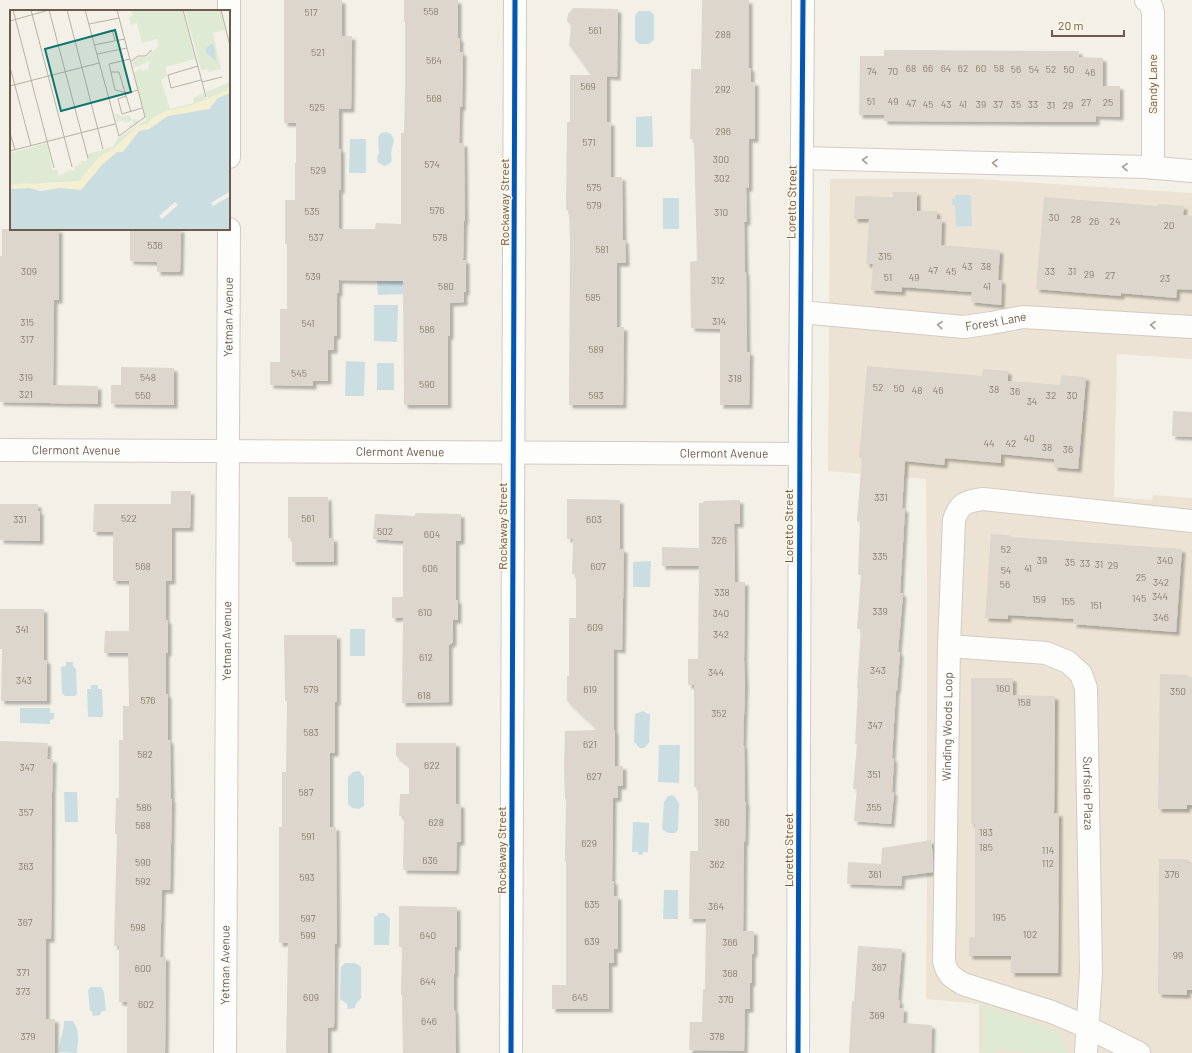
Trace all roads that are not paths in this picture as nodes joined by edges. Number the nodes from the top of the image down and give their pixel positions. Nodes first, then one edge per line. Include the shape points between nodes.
1 (230, 0) edge
2 (515, 0) edge
3 (803, 0) edge
4 (1147, 1) edge
5 (230, 10) edge
6 (802, 158) junction
7 (1152, 168) junction
8 (1192, 171) edge
9 (229, 230) edge
10 (801, 312) junction
11 (1192, 327) edge
12 (0, 450) edge
13 (228, 451) junction
14 (513, 452) junction
15 (800, 454) junction
16 (1192, 521) edge
17 (949, 646) junction
18 (1087, 1027) junction
19 (225, 1053) edge
20 (511, 1053) edge
21 (798, 1053) edge
22 (1086, 1053) edge
23 (1139, 1053) edge

1 - 5 street
2 - 14 street, Rockaway Street
3 - 6 street, Loretto Street
4 - 7 street, Sandy Lane via 1153,13
7 -> 6 street
6 - 10 street, Loretto Street
7 - 8 street
9 - 13 street, Yetman Avenue
11 -> 10 street, Forest Lane via 1023,317 964,327
10 - 15 street, Loretto Street
12 - 13 street, Clermont Avenue
13 - 14 street, Clermont Avenue
13 - 19 street, Yetman Avenue
14 - 15 street, Clermont Avenue
14 - 20 street, Rockaway Street
15 - 21 street, Loretto Street
16 - 17 street, Winding Woods Loop via 982,499 971,500 957,512 954,520
17 - 18 street, Winding Woods Loop via 944,961 946,968 949,974 963,984 1052,1012
17 - 18 street, Surfside Plaza via 1046,653 1068,662 1082,674 1086,688 1091,972
18 - 22 street, Surfside Plaza
18 - 23 street, Winding Woods Loop

